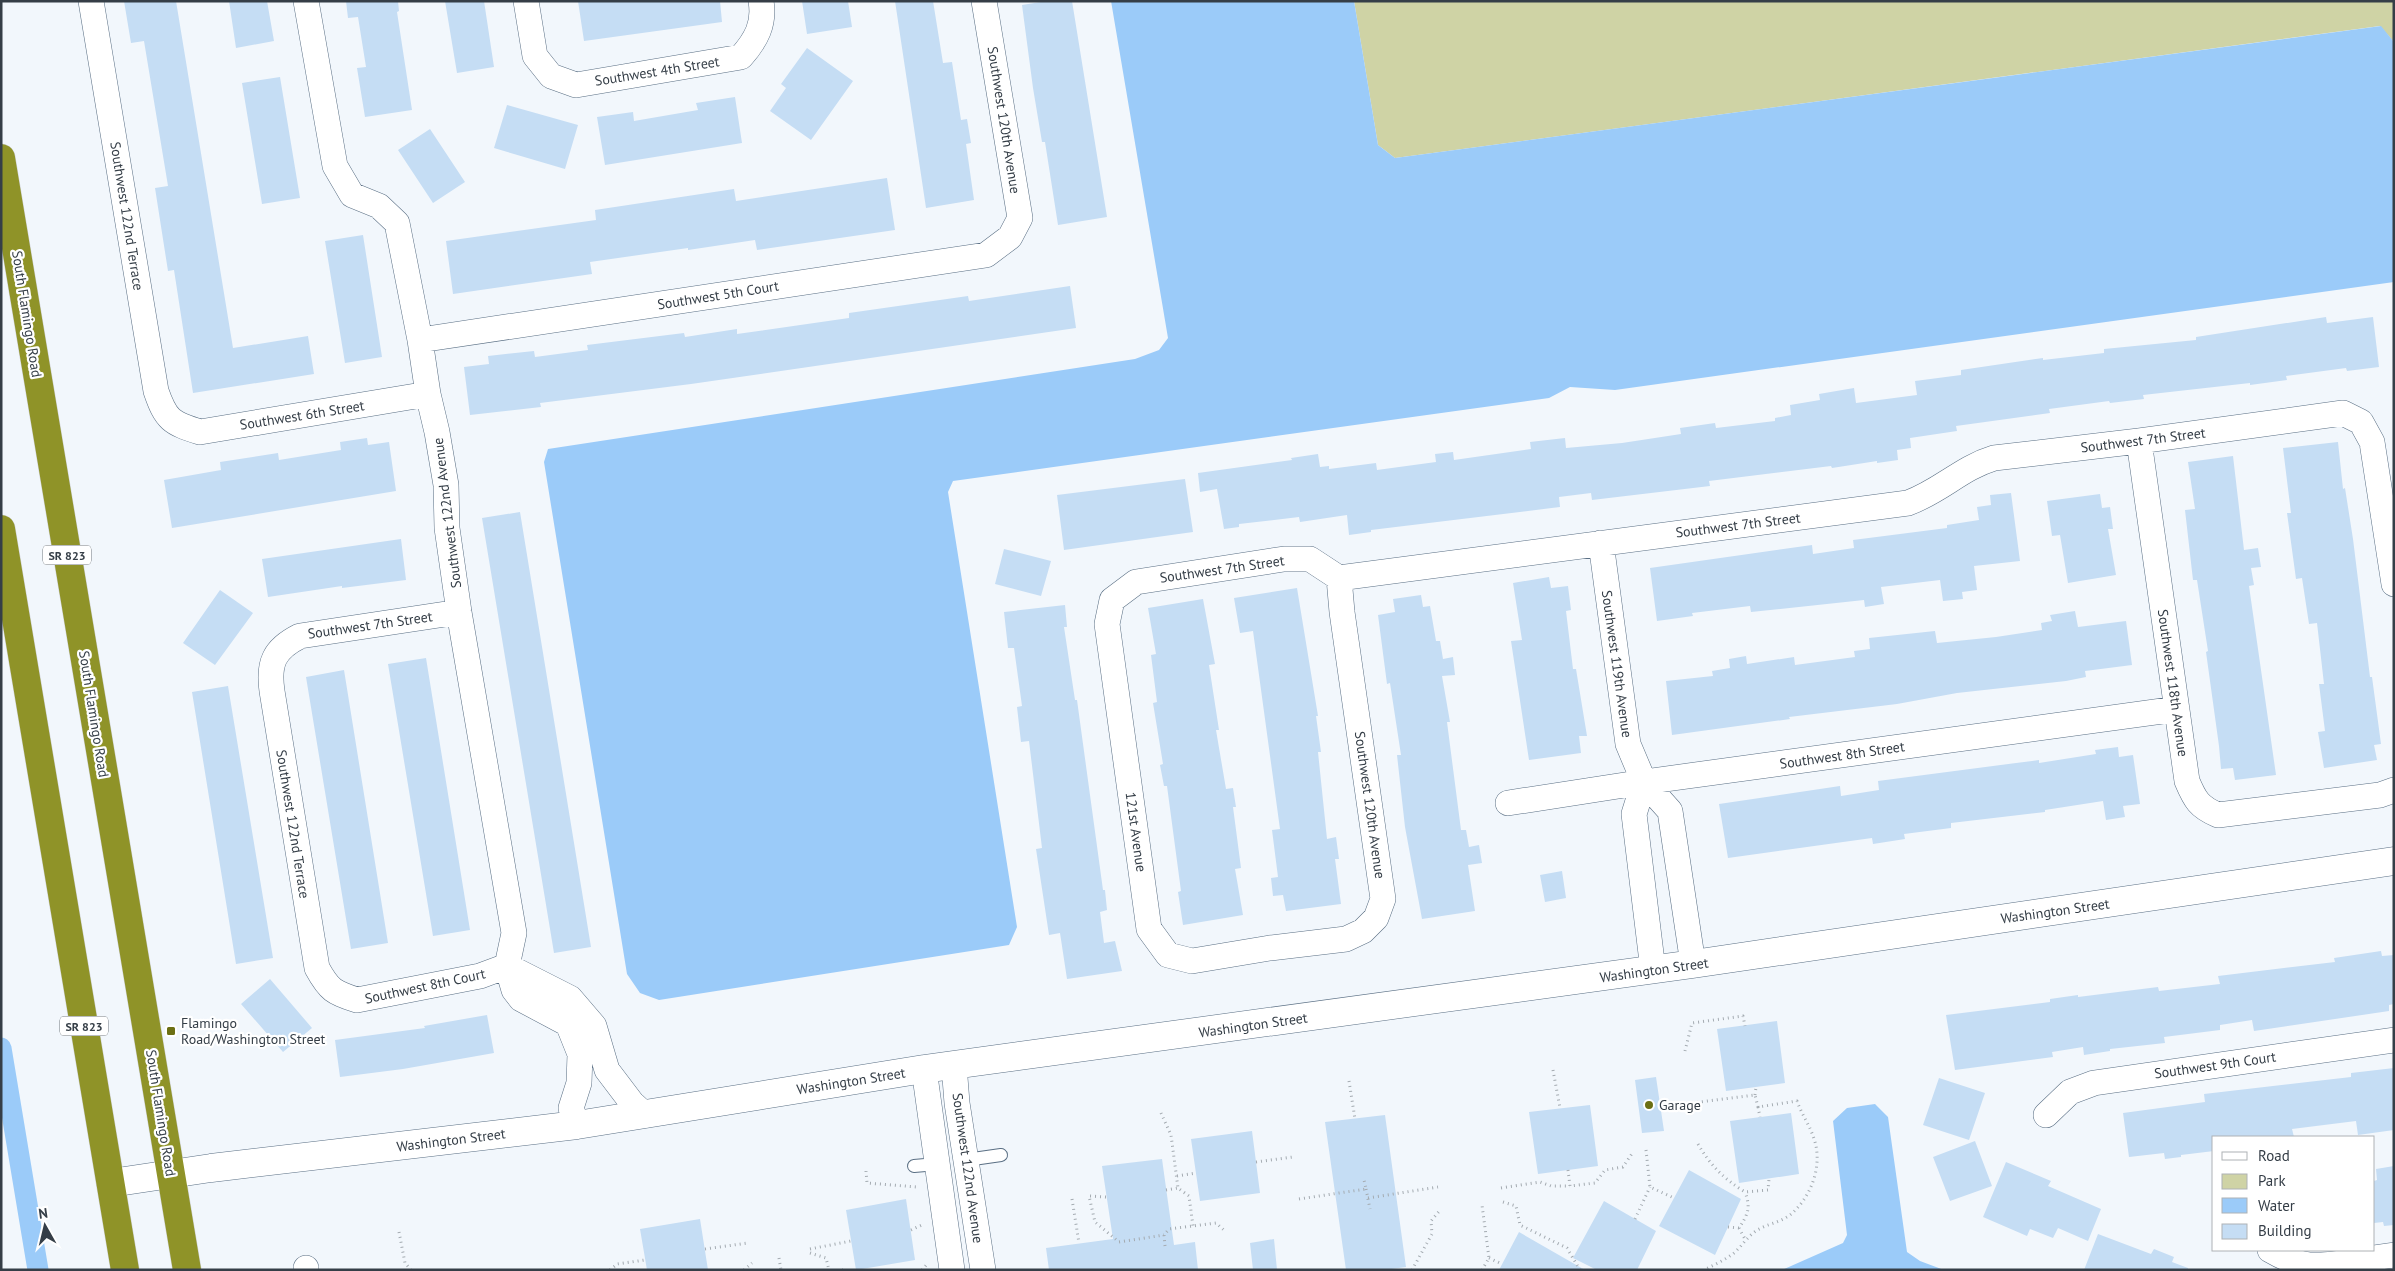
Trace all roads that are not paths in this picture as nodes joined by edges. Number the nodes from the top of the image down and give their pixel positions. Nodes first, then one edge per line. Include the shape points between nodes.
1 (91, 1) edge
2 (306, 1) edge
3 (526, 1) edge
4 (761, 1) edge
5 (984, 1) edge
6 (1, 158) edge
7 (1010, 237) joint
8 (420, 340) junction
9 (428, 394) junction
10 (176, 425) joint
11 (2139, 442) junction
12 (1, 529) edge
13 (1601, 543) junction
14 (1339, 578) junction
15 (2394, 584) edge
16 (1112, 600) joint
17 (459, 612) junction
18 (283, 644) joint
19 (2177, 709) junction
20 (1644, 782) junction
21 (2394, 790) edge
22 (1508, 803) dead end
23 (2394, 862) edge
24 (1270, 948) joint
25 (1693, 964) junction
26 (507, 966) junction
27 (1654, 970) junction
28 (343, 996) joint
29 (2394, 1040) edge
30 (954, 1065) junction
31 (924, 1069) junction
32 (645, 1115) junction
33 (2046, 1115) dead end
34 (577, 1125) junction
35 (1001, 1155) dead end
36 (966, 1160) junction
37 (925, 1165) junction
38 (171, 1174) junction
39 (111, 1183) junction
40 (2272, 1251) edge
41 (2394, 1255) edge
42 (2364, 1265) edge
43 (125, 1270) edge
44 (187, 1270) edge
45 (952, 1270) edge
46 (983, 1270) edge

1 - 10 street, Southwest 122nd Terrace via 156,391 162,410
2 - 8 street, Southwest 122nd Avenue via 335,166 352,195 379,206 397,223
3 - 4 street, Southwest 4th Street via 535,56 551,76 576,85 741,58 756,40 763,14
5 - 7 street, Southwest 120th Avenue via 1020,218
6 - 38 highway, South Flamingo Road / SR 823
7 - 8 street, Southwest 5th Court via 986,255
8 - 9 street, Southwest 122nd Avenue
9 - 10 street, Southwest 6th Street via 200,432
9 - 17 street, Southwest 122nd Avenue via 446,485 447,528
11 - 13 street, Southwest 7th Street via 1994,458 1975,464 1927,496 1908,503
11 - 15 street, Southwest 7th Street via 2343,412 2361,422 2372,442
11 - 19 street, Southwest 118th Avenue
12 - 39 highway, SR 823
13 - 14 street, Southwest 7th Street
13 - 20 street, Southwest 119th Avenue via 1628,744
14 - 16 street, Southwest 7th Street via 1310,560 1284,559 1136,582
14 - 24 street, Southwest 120th Avenue via 1383,899 1376,918 1363,931 1346,939
16 - 24 street, 121st Avenue via 1107,624 1149,929 1168,955 1192,961
17 - 18 street, Southwest 7th Street via 300,636
17 - 26 street, Southwest 122nd Avenue via 514,932
18 - 28 street, Southwest 122nd Terrace via 269,673 317,968 327,986
19 - 20 street, Southwest 8th Street
19 - 21 street, Southwest 118th Avenue via 2187,781 2193,796 2204,809 2218,815 2380,795
20 - 22 street, Southwest 8th Street
20 - 25 street, Southwest 119th Avenue via 1670,811
20 - 27 street via 1634,814
23 - 25 street, Washington Street
25 - 27 street, Washington Street
26 - 28 street, Southwest 8th Court via 480,976 374,998 357,1000
26 - 32 street via 570,998 594,1026 607,1070
26 - 34 street, Southwest 122nd Avenue via 514,990 521,999 568,1024 580,1054 579,1082 571,1108
27 - 30 street, Washington Street
29 - 33 street, Southwest 9th Court via 2094,1083 2070,1092
30 - 31 street, Washington Street
30 - 36 street, Southwest 122nd Avenue via 956,1102
31 - 32 street, Washington Street
31 - 37 street, Southwest 122nd Avenue
32 - 34 street, Washington Street
34 - 38 street, Washington Street
35 - 36 lane
36 - 37 street
36 - 46 street, Southwest 122nd Avenue
37 - 45 street, Southwest 122nd Avenue
38 - 39 street, Washington Street
38 - 44 highway, South Flamingo Road / SR 823
39 - 43 highway, SR 823
40 - 42 street via 2296,1265
41 - 42 street

